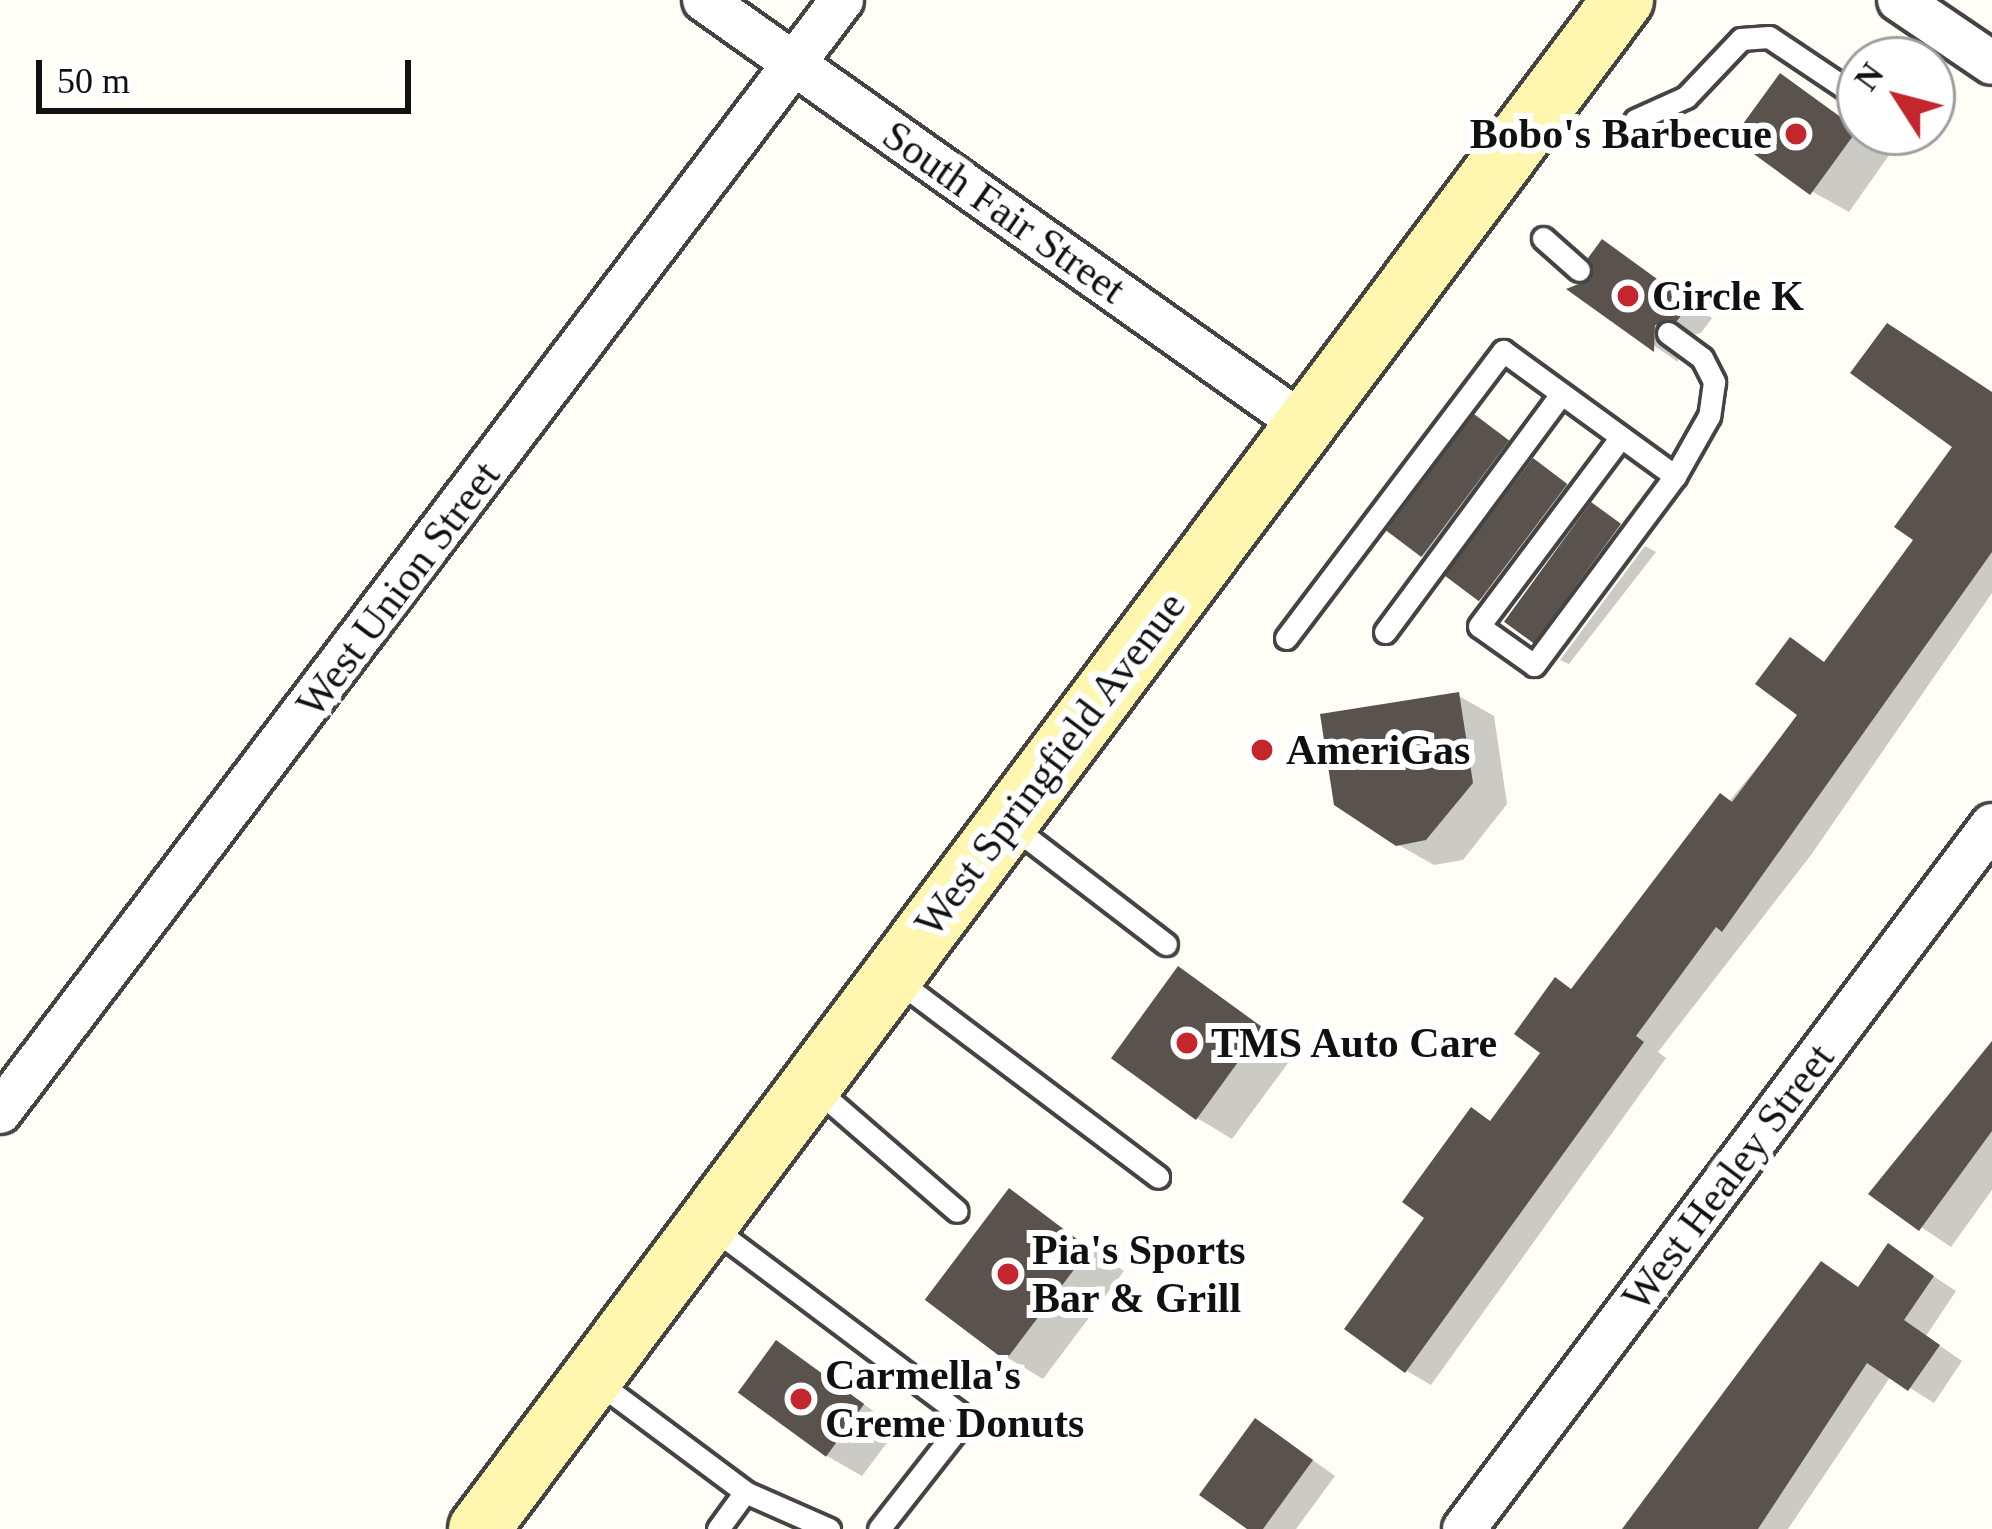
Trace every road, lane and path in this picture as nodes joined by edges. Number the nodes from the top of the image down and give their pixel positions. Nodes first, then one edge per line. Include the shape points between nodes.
1 (704, 0) edge
2 (842, 0) edge
3 (1623, 0) edge
4 (1899, 0) edge
5 (793, 63) junction
6 (1992, 63) edge
7 (1836, 82) edge
8 (1635, 120) dead end
9 (1543, 238) dead end
10 (1579, 270) dead end
11 (1668, 333) dead end
12 (1562, 394) junction
13 (1304, 425) junction
14 (1621, 437) junction
15 (1675, 476) junction
16 (1385, 632) dead end
17 (1286, 638) dead end
18 (1007, 822) junction
19 (1992, 825) edge
20 (1166, 944) dead end
21 (892, 976) junction
22 (811, 1084) junction
23 (0, 1112) edge
24 (1157, 1177) dead end
25 (957, 1211) dead end
26 (707, 1224) junction
27 (592, 1377) junction
28 (745, 1492) junction
29 (479, 1529) edge
30 (718, 1529) edge
31 (829, 1529) edge
32 (879, 1529) edge
33 (1464, 1529) edge

1 - 5 street, South Fair Street
2 - 5 street, West Union Street
3 - 13 main road, West Springfield Avenue
4 - 6 street
5 - 13 street, South Fair Street
5 - 23 street, West Union Street
7 - 8 lane via 1769,37 1741,39 1686,98
9 - 10 lane
11 - 15 lane via 1702,358 1714,382 1709,416
12 - 14 lane
12 - 16 lane
12 - 17 lane via 1503,351
13 - 18 main road, West Springfield Avenue
14 - 15 lane
14 - 15 lane via 1479,626 1534,665
18 - 20 lane
18 - 21 main road, West Springfield Avenue
19 - 33 street, West Healey Street
21 - 22 main road, West Springfield Avenue
21 - 24 lane
22 - 25 lane
22 - 26 main road, West Springfield Avenue
26 - 27 main road, West Springfield Avenue
26 - 32 lane via 966,1418
27 - 28 lane
27 - 29 main road, West Springfield Avenue
28 - 30 lane
28 - 31 lane

